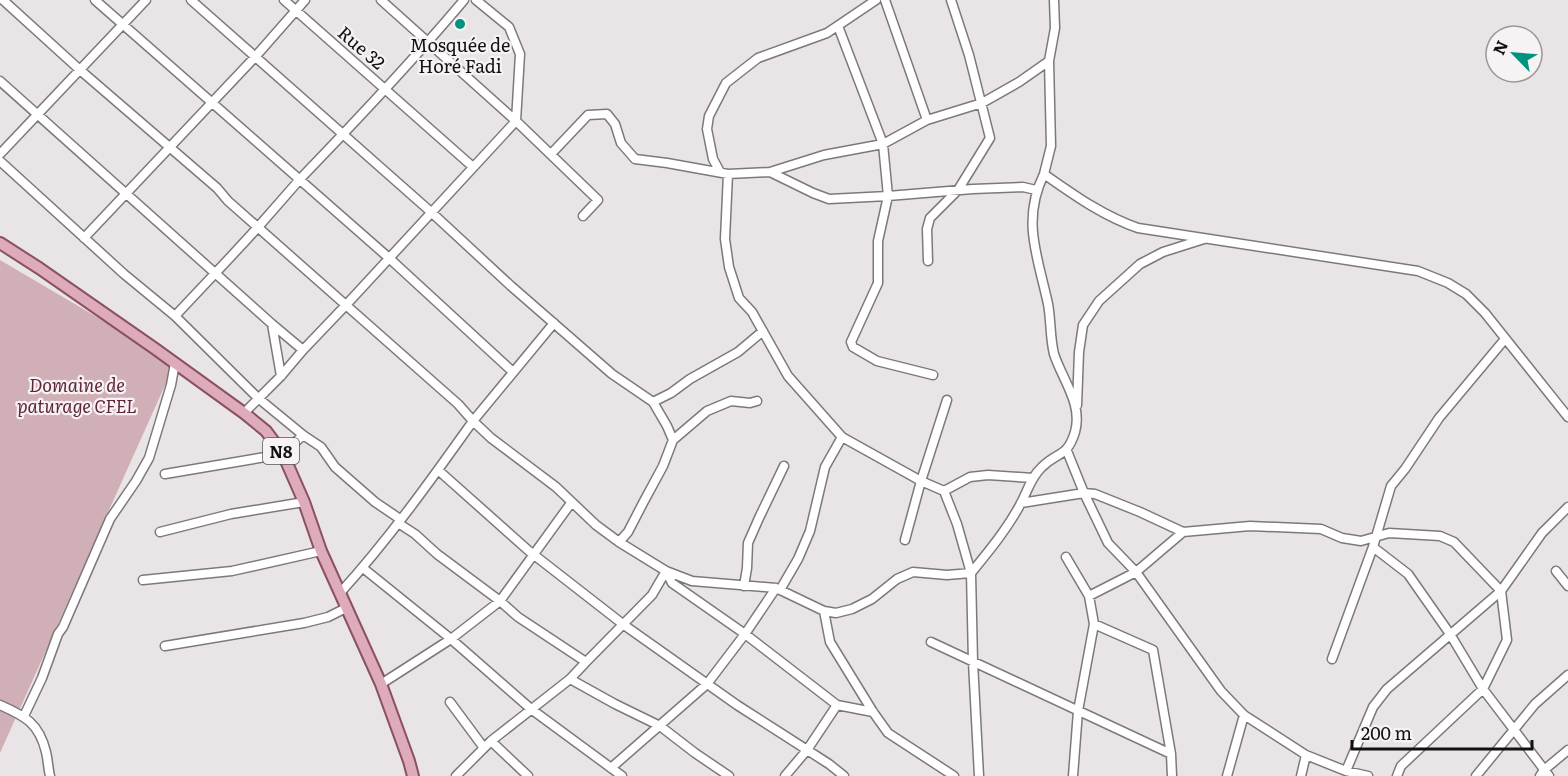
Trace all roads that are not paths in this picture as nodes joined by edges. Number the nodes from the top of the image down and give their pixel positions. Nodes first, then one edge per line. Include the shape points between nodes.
1 (3, 0) edge
2 (95, 0) edge
3 (146, 0) edge
4 (191, 0) edge
5 (284, 0) edge
6 (305, 0) edge
7 (381, 0) edge
8 (464, 0) edge
9 (476, 0) edge
10 (876, 0) edge
11 (885, 0) edge
12 (951, 0) edge
13 (1054, 0) edge
14 (295, 10) junction
15 (123, 25) junction
16 (838, 27) junction
17 (429, 42) junction
18 (255, 57) junction
19 (1049, 62) junction
20 (80, 70) junction
21 (0, 81) edge
22 (385, 89) junction
23 (212, 103) junction
24 (982, 103) junction
25 (37, 115) junction
26 (927, 120) junction
27 (516, 121) junction
28 (344, 135) junction
29 (883, 144) junction
30 (170, 147) junction
31 (0, 154) edge
32 (551, 154) junction
33 (0, 161) edge
34 (473, 167) junction
35 (770, 172) junction
36 (724, 173) junction
37 (1044, 174) junction
38 (300, 180) junction
39 (958, 190) junction
40 (1036, 190) junction
41 (125, 193) junction
42 (888, 196) junction
43 (431, 213) junction
44 (583, 216) dead end
45 (258, 227) junction
46 (84, 238) junction
47 (1207, 238) junction
48 (0, 243) edge
49 (389, 258) junction
50 (928, 261) dead end
51 (215, 273) junction
52 (346, 305) junction
53 (175, 316) junction
54 (554, 323) junction
55 (272, 324) junction
56 (763, 331) junction
57 (1505, 339) junction
58 (303, 350) junction
59 (175, 363) junction
60 (513, 372) junction
61 (933, 375) dead end
62 (281, 376) junction
63 (258, 398) junction
64 (947, 400) dead end
65 (757, 401) dead end
66 (653, 402) junction
67 (244, 413) junction
68 (1077, 414) junction
69 (1568, 417) edge
70 (472, 421) junction
71 (303, 435) junction
72 (842, 437) junction
73 (673, 440) junction
74 (1067, 451) junction
75 (283, 454) junction
76 (784, 466) dead end
77 (438, 470) junction
78 (165, 474) dead end
79 (1033, 478) junction
80 (921, 481) junction
81 (944, 491) junction
82 (1084, 493) junction
83 (303, 502) junction
84 (571, 503) junction
85 (1021, 503) junction
86 (1568, 507) edge
87 (399, 521) junction
88 (160, 532) dead end
89 (1183, 532) junction
90 (1375, 537) junction
91 (905, 540) dead end
92 (619, 542) junction
93 (1373, 547) junction
94 (321, 551) junction
95 (534, 555) junction
96 (1066, 557) dead end
97 (363, 568) junction
98 (666, 571) junction
99 (1556, 571) dead end
100 (1136, 572) junction
101 (971, 573) junction
102 (143, 580) dead end
103 (744, 586) junction
104 (1568, 586) edge
105 (778, 589) junction
106 (1501, 591) junction
107 (340, 593) junction
108 (1089, 596) junction
109 (500, 601) junction
110 (346, 608) junction
111 (825, 612) junction
112 (1094, 624) junction
113 (624, 625) junction
114 (745, 634) junction
115 (1450, 634) junction
116 (451, 639) junction
117 (932, 642) dead end
118 (165, 646) dead end
119 (1332, 659) dead end
120 (973, 662) junction
121 (586, 663) junction
122 (1568, 675) edge
123 (570, 679) junction
124 (381, 684) junction
125 (707, 684) junction
126 (1483, 689) junction
127 (450, 702) dead end
128 (0, 705) edge
129 (837, 705) junction
130 (531, 709) junction
131 (1078, 711) junction
132 (873, 712) junction
133 (1244, 715) junction
134 (24, 716) junction
135 (660, 726) junction
136 (1514, 730) junction
137 (492, 741) junction
138 (484, 748) junction
139 (807, 750) junction
140 (1568, 750) edge
141 (1171, 754) junction
142 (1306, 754) junction
143 (611, 768) junction
144 (1346, 771) junction
145 (1545, 774) edge
146 (50, 776) edge
147 (413, 776) edge
148 (456, 776) edge
149 (528, 776) edge
150 (622, 776) edge
151 (729, 776) edge
152 (785, 776) edge
153 (844, 776) edge
154 (954, 776) edge
155 (979, 776) edge
156 (1073, 776) edge
157 (1172, 776) edge
158 (1227, 776) edge
159 (1301, 776) edge
160 (1368, 776) edge
161 (1397, 776) edge
162 (1476, 776) edge

1 - 20 street
2 - 15 street
3 - 15 street
4 - 18 street
5 - 14 street, Rue 32
6 - 14 street
7 - 17 street
8 - 17 street
9 - 27 street via 509,27 520,54
10 - 16 street
11 - 26 street
12 - 24 street
13 - 19 street via 1055,28
14 - 18 street
14 - 22 street, Rue 32
15 - 20 street
15 - 23 street
16 - 29 street
16 - 36 street via 758,58 726,83 709,116 707,129 713,159
17 - 22 street
17 - 27 street
18 - 23 street
18 - 28 street
19 - 24 street
19 - 37 street via 1051,146
20 - 25 street
20 - 30 street
21 - 25 street
22 - 28 street
22 - 34 street, Rue 32
23 - 30 street
23 - 38 street
24 - 26 street
24 - 39 street via 990,138
25 - 31 street
25 - 41 street
26 - 29 street
27 - 32 street
27 - 34 street
28 - 38 street
28 - 43 street
29 - 35 street via 824,155
29 - 42 street
30 - 41 street
30 - 45 street
32 - 36 street via 588,115 607,114 621,143 635,159
32 - 44 street via 597,200
33 - 46 street
34 - 43 street
35 - 36 street
35 - 42 street via 829,199
36 - 56 street via 729,267 739,298
37 - 40 street
37 - 47 street via 1117,220 1137,228
38 - 45 street
38 - 49 street
39 - 40 street
39 - 42 street
39 - 50 street via 930,218
40 - 68 street via 1034,244 1054,353
41 - 46 street
41 - 51 street
42 - 61 street via 878,241 878,284 851,342 877,361
43 - 49 street
43 - 54 street
45 - 51 street
45 - 52 street
46 - 53 street
47 - 57 street via 1418,271 1466,294
47 - 68 street via 1140,264 1100,301 1083,325
48 - 59 main road, N8
49 - 52 street
49 - 60 street
51 - 53 street
51 - 55 street
52 - 58 street
52 - 70 street via 458,404
53 - 63 street
54 - 60 street
54 - 66 street via 612,374
55 - 58 street
55 - 62 street
56 - 66 street via 738,352
56 - 72 street via 788,376
57 - 69 street
57 - 90 street via 1439,418 1391,486
58 - 62 street
59 - 67 main road, N8
59 - 134 street via 149,458 110,519
60 - 70 street
62 - 63 street
63 - 67 street
63 - 71 street
64 - 80 street
65 - 73 street via 731,401 707,411
66 - 73 street
67 - 75 main road, N8 via 266,431
68 - 74 street
70 - 77 street
70 - 84 street
71 - 75 street
71 - 87 street via 321,447 334,467
72 - 80 street
72 - 105 street via 825,467 810,531 798,559
73 - 92 street via 628,532
74 - 79 street via 1040,468
74 - 82 street
75 - 78 street
75 - 83 main road, N8
76 - 103 street via 748,543
77 - 87 street
77 - 95 street
79 - 81 street via 970,477
79 - 85 street
80 - 81 street
80 - 91 street
81 - 101 street
82 - 85 street
82 - 89 street via 1095,494
82 - 100 street via 1108,543
83 - 88 street via 231,514
83 - 94 main road, N8
84 - 92 street
84 - 95 street
85 - 101 street
86 - 106 street via 1542,533
87 - 97 street
87 - 109 street
89 - 90 street via 1250,526 1321,529 1361,541
89 - 100 street
90 - 93 street
90 - 106 street via 1389,533 1440,536 1454,542
92 - 98 street
93 - 115 street via 1408,574
93 - 119 street
94 - 102 street via 232,571
94 - 107 main road, N8
95 - 109 street
95 - 113 street
96 - 108 street
97 - 107 street
97 - 116 street
98 - 103 street via 692,581
98 - 113 street via 652,595
98 - 114 street via 672,583
99 - 104 street
100 - 108 street
100 - 133 street via 1221,691
101 - 111 street via 913,572 852,609
101 - 120 street
103 - 105 street
105 - 111 street
105 - 114 street
106 - 115 street
106 - 126 street via 1508,640
107 - 110 main road, N8
108 - 112 street
109 - 116 street
109 - 121 street
110 - 118 street via 304,623
110 - 124 main road, N8
111 - 132 street via 830,642
112 - 131 street
112 - 141 street via 1153,650
113 - 121 street
113 - 125 street
114 - 125 street
114 - 129 street
115 - 126 street
115 - 144 street via 1387,689 1373,707
116 - 124 street
116 - 130 street
117 - 120 street
120 - 131 street
120 - 155 street
121 - 123 street
122 - 136 street via 1535,704
123 - 130 street
123 - 135 street
124 - 147 main road, N8
125 - 135 street
125 - 139 street
126 - 136 street
126 - 161 street via 1401,766
127 - 138 street
128 - 134 street
129 - 132 street
129 - 139 street
130 - 137 street
130 - 143 street
131 - 141 street
131 - 156 street
132 - 154 street via 888,733
133 - 142 street
133 - 158 street
134 - 146 street via 42,736
135 - 143 street
135 - 151 street
136 - 145 street
136 - 162 street
137 - 138 street
137 - 149 street
138 - 148 street
139 - 152 street
139 - 153 street
140 - 145 street
141 - 157 street
142 - 144 street
142 - 159 street
143 - 150 street
144 - 160 street

